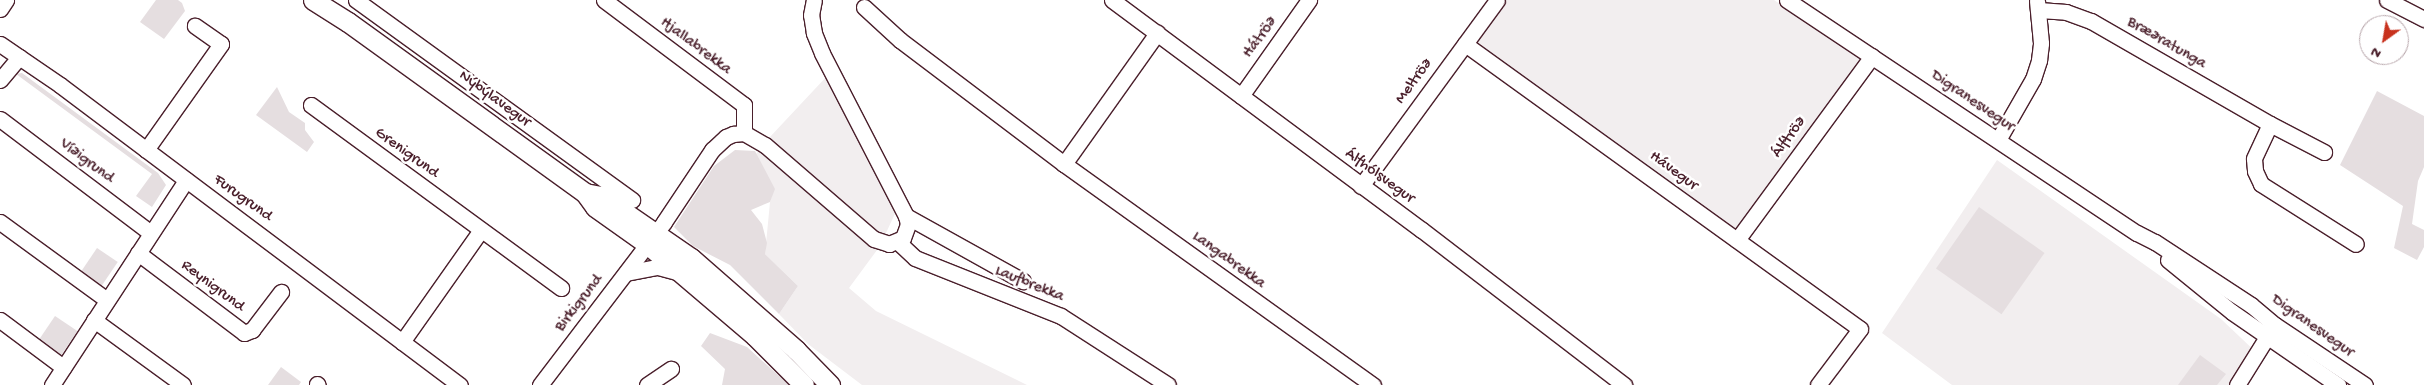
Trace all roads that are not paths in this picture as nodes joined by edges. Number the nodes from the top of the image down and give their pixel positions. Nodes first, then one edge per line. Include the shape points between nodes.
1 (6, 0) edge
2 (313, 0) edge
3 (356, 0) edge
4 (604, 0) edge
5 (814, 0) edge
6 (1112, 0) edge
7 (1309, 0) edge
8 (1497, 0) edge
9 (1787, 0) edge
10 (2387, 0) edge
11 (2038, 5) edge
12 (864, 7) dead end
13 (0, 8) edge
14 (2424, 19) edge
15 (195, 26) dead end
16 (1157, 33) junction
17 (0, 44) edge
18 (1465, 44) junction
19 (1872, 56) junction
20 (19, 58) junction
21 (0, 80) edge
22 (1241, 96) junction
23 (311, 106) dead end
24 (0, 119) edge
25 (2270, 124) junction
26 (744, 133) junction
27 (1998, 140) junction
28 (146, 150) junction
29 (2324, 152) dead end
30 (1064, 164) junction
31 (186, 180) junction
32 (1361, 186) junction
33 (632, 200) dead end
34 (906, 216) junction
35 (0, 222) edge
36 (481, 230) junction
37 (151, 233) junction
38 (652, 238) junction
39 (1737, 240) junction
40 (898, 242) junction
41 (2356, 244) dead end
42 (138, 253) junction
43 (626, 273) junction
44 (685, 275) junction
45 (1023, 281) dead end
46 (561, 288) dead end
47 (281, 292) dead end
48 (106, 300) junction
49 (0, 320) edge
50 (94, 320) junction
51 (2271, 331) junction
52 (402, 342) junction
53 (671, 369) dead end
54 (60, 379) edge
55 (183, 385) edge
56 (460, 385) edge
57 (540, 385) edge
58 (647, 385) edge
59 (804, 385) edge
60 (830, 385) edge
61 (1168, 385) edge
62 (1373, 385) edge
63 (1624, 385) edge
64 (1818, 385) edge
65 (2237, 385) edge
66 (2338, 385) edge
67 (2364, 385) edge

1 - 13 street
2 - 38 main road, Nýbýlavegur via 585,193 595,207
3 - 33 street, Nýbýlavegur
4 - 26 street, Hjallabrekka via 744,105
5 - 34 street via 812,24 822,53
6 - 16 street, Álfhólsvegur
7 - 22 street, Hátröð
8 - 18 street, Meltröð
9 - 19 street, Digranesvegur
10 - 14 street
11 - 25 street, Bræðratunga via 2092,21
11 - 27 street via 2041,42 2035,73
12 - 30 street, Langabrekka via 900,40
15 - 28 street via 221,44
16 - 22 street, Álfhólsvegur
16 - 30 street
17 - 20 street, Furugrund
18 - 32 street, Meltröð
18 - 39 street, Hávegur
19 - 27 street, Digranesvegur
19 - 39 street, Álftröð
20 - 21 street
20 - 28 street, Furugrund
22 - 32 street, Álfhólsvegur
23 - 36 street, Grenigrund
24 - 37 street, Víðigrund
25 - 29 street, Bræðratunga
25 - 41 street via 2254,159 2261,184
26 - 38 street via 726,137 712,150
26 - 40 street via 765,145 872,237 890,244
27 - 51 street, Digranesvegur via 2137,233 2197,285
28 - 31 street, Furugrund
30 - 62 street, Langabrekka
31 - 37 street
31 - 52 street, Furugrund
32 - 63 street, Álfhólsvegur
34 - 40 street via 906,231
34 - 45 street, Laufbrekka
35 - 48 street
36 - 46 street, Grenigrund
36 - 52 street
37 - 42 street
38 - 43 street, Birkigrund
38 - 44 main road, Nýbýlavegur
38 - 60 main road, Nýbýlavegur via 740,300
39 - 64 street, Hávegur via 1860,329
40 - 61 street, Laufbrekka via 915,258 1061,316
42 - 47 street, Reynigrund via 244,333 252,330
42 - 48 street
43 - 44 street via 658,267
43 - 57 street, Birkigrund
44 - 59 main road, Nýbýlavegur via 755,336
48 - 50 street
49 - 54 street
50 - 54 street
50 - 55 street
51 - 65 street
51 - 66 street, Digranesvegur
51 - 67 street, Digranesvegur
52 - 56 street, Furugrund
53 - 58 street

